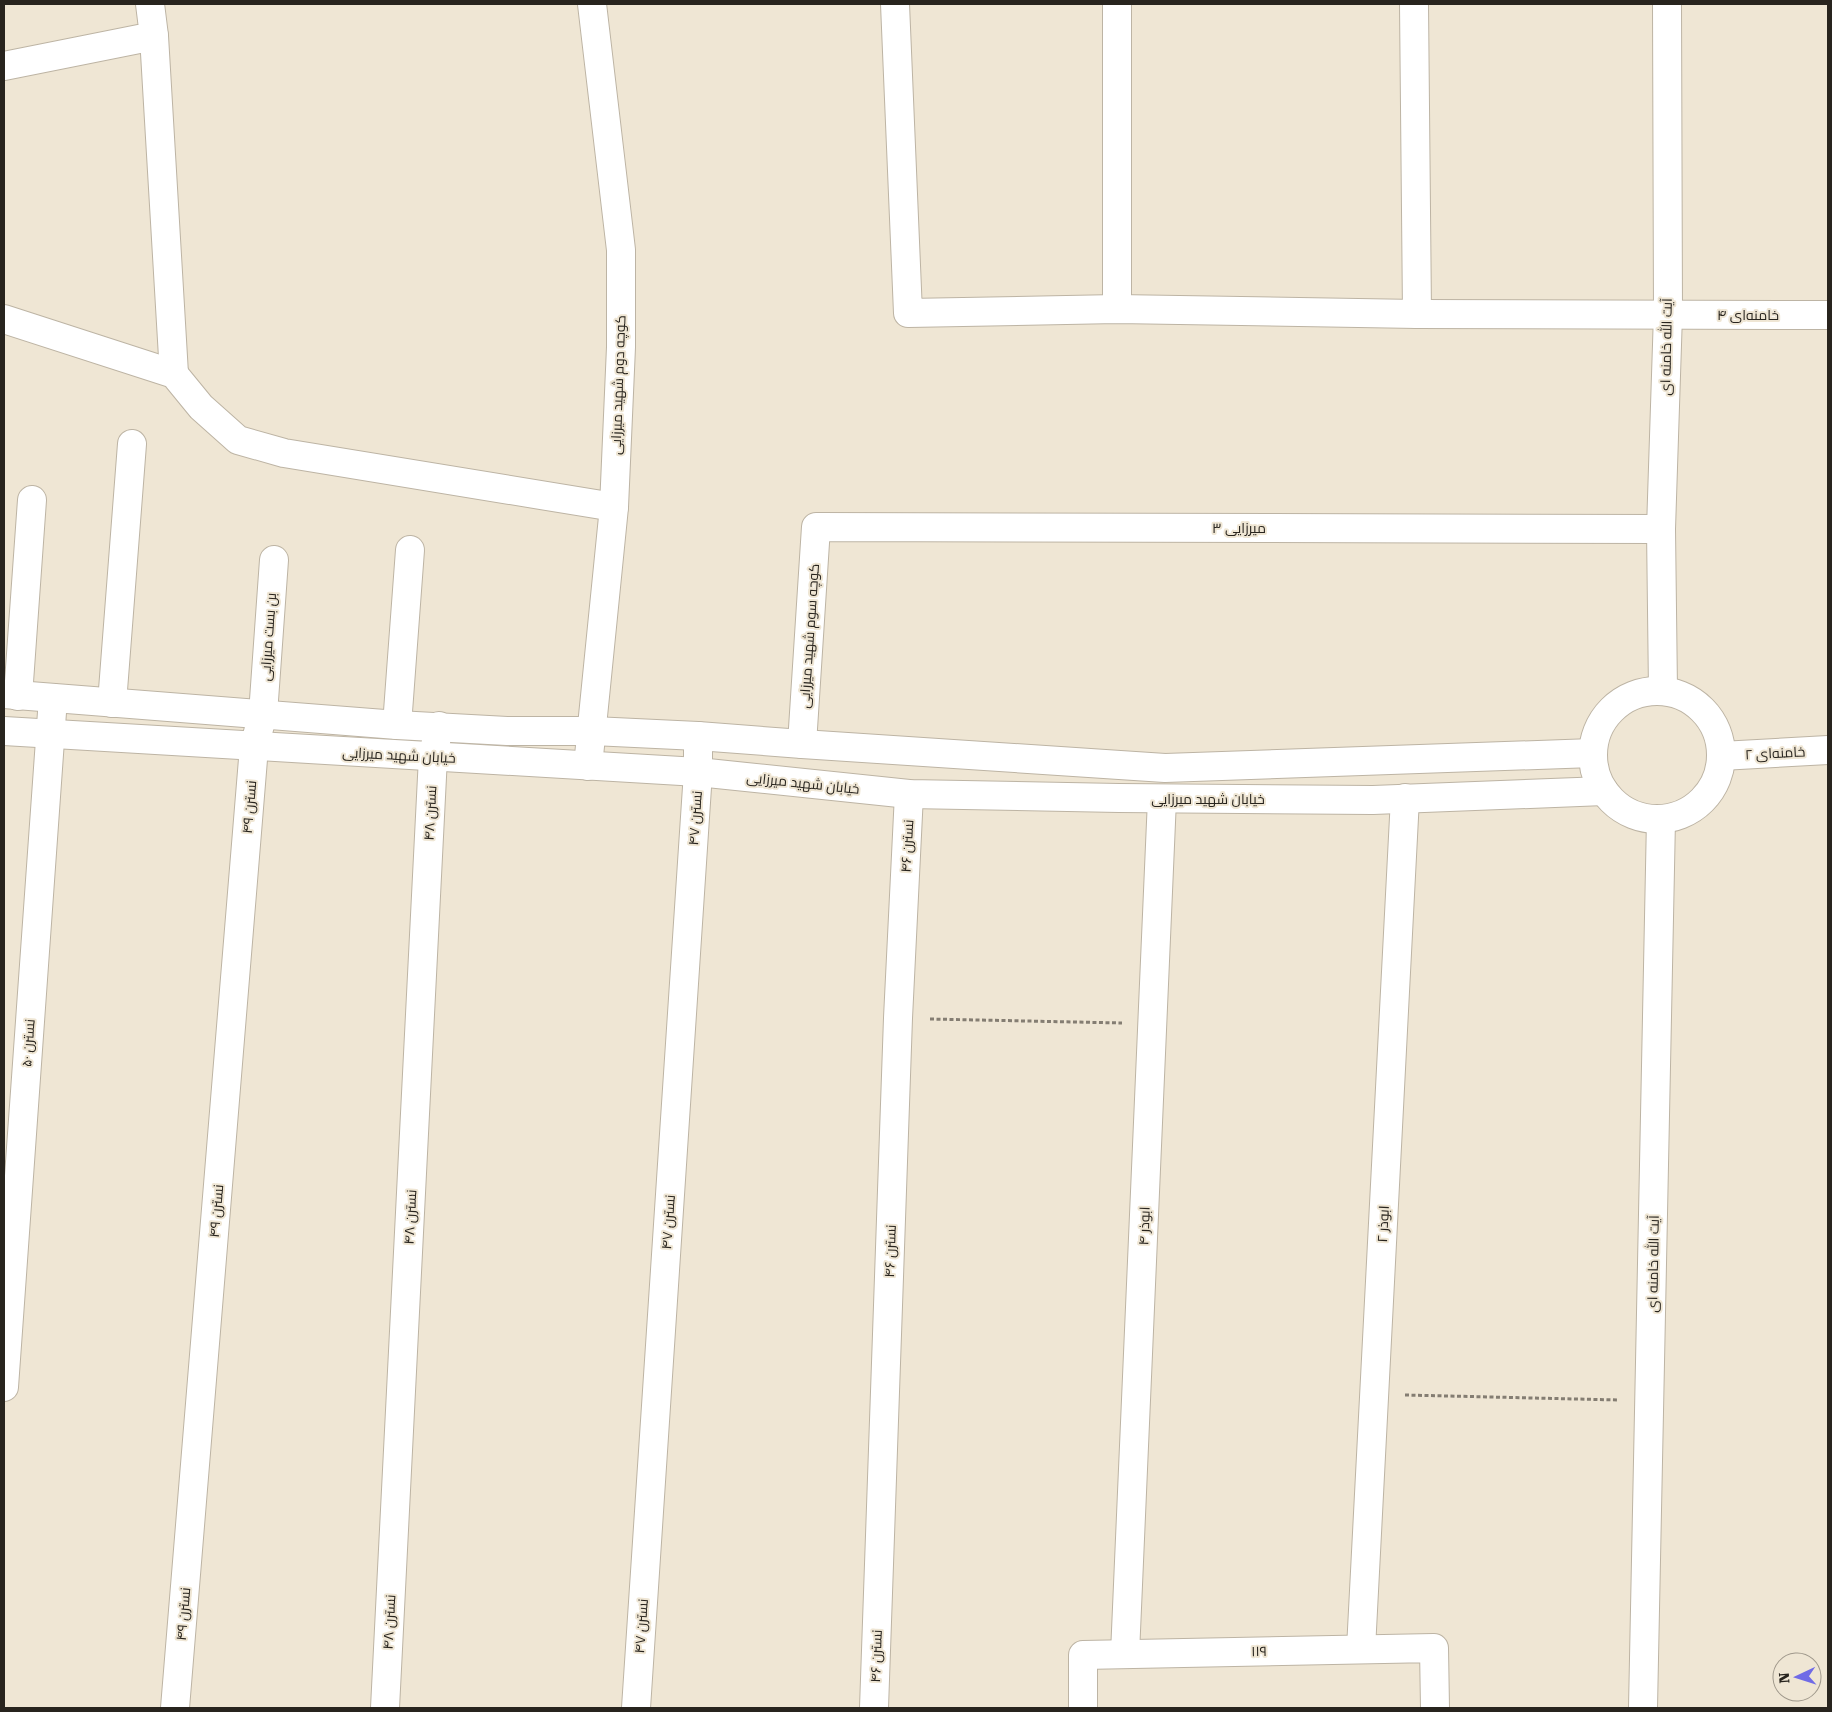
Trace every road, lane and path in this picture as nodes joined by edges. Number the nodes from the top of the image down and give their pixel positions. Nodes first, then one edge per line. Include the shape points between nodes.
1 (150, 4) edge
2 (592, 4) edge
3 (895, 4) edge
4 (1118, 4) edge
5 (1414, 4) edge
6 (1667, 4) edge
7 (154, 36) junction
8 (4, 66) edge
9 (1117, 309) junction
10 (1417, 314) junction
11 (1668, 314) junction
12 (1828, 315) edge
13 (4, 319) edge
14 (174, 374) junction
15 (132, 444) dead end
16 (32, 500) dead end
17 (614, 507) junction
18 (816, 527) joint
19 (1661, 529) junction
20 (410, 550) dead end
21 (274, 560) dead end
22 (1663, 691) junction
23 (11, 695) edge
24 (53, 698) junction
25 (112, 703) junction
26 (263, 714) junction
27 (396, 725) junction
28 (439, 726) junction
29 (4, 731) edge
30 (593, 731) junction
31 (49, 735) junction
32 (698, 736) junction
33 (802, 744) junction
34 (254, 747) junction
35 (1828, 750) edge
36 (1593, 753) junction
37 (1721, 756) junction
38 (433, 757) junction
39 (588, 766) junction
40 (698, 772) junction
41 (1604, 791) junction
42 (909, 794) junction
43 (1405, 798) junction
44 (1162, 799) junction
45 (1661, 819) junction
46 (898, 1018) junction
47 (1152, 1024) junction
48 (4, 1387) edge
49 (1374, 1394) junction
50 (1650, 1401) junction
51 (1361, 1649) junction
52 (1126, 1654) junction
53 (175, 1708) edge
54 (385, 1708) edge
55 (636, 1708) edge
56 (874, 1708) edge
57 (1083, 1708) edge
58 (1436, 1708) edge
59 (1643, 1708) edge

1 - 7 street
2 - 17 street, کوچه دوم شهید میرزایی via 621,250
3 - 9 street, خامنه‌ای ۴ via 908,313
4 - 9 street
5 - 10 street
6 - 11 street, آیت الله خامنه ای
7 - 8 street
7 - 14 street
9 - 10 street, خامنه‌ای ۴
10 - 11 street, خامنه‌ای ۴
11 - 12 street, خامنه‌ای ۴
11 - 19 street, آیت الله خامنه ای
13 - 14 street
14 - 17 street via 201,407 238,440 284,454
15 - 25 street
16 - 23 street
17 - 30 street, کوچه دوم شهید میرزایی
18 - 19 street, میرزایی ۳
18 - 33 street, کوچه سوم شهید میرزایی
19 - 22 street, آیت الله خامنه ای
20 - 27 street
21 - 26 street, بن بست میرزایی
22 - 36 street via 1629,697 1614,707 1603,720
22 - 37 street via 1682,695 1698,705 1718,737
23 - 24 street
24 - 25 street
24 - 31 street, نسترن ۵۰
25 - 26 street
26 - 27 street
26 - 34 street, نسترن ۴۹
27 - 28 street
28 - 30 street via 507,731
28 - 38 street, نسترن ۴۸
29 - 31 street, خیابان شهید میرزایی
30 - 32 street
30 - 39 street, کوچه دوم شهید میرزایی
31 - 34 street, خیابان شهید میرزایی
31 - 48 street, نسترن ۵۰
32 - 33 street
32 - 40 street, نسترن ۴۷
33 - 36 street via 1165,768
34 - 38 street, خیابان شهید میرزایی
34 - 53 street, نسترن ۴۹
35 - 37 street, خامنه‌ای ۲
36 - 41 street
37 - 45 street via 1710,792 1696,806 1680,815
38 - 39 street, خیابان شهید میرزایی
38 - 54 street, نسترن ۴۸
39 - 40 street, خیابان شهید میرزایی
40 - 42 street, خیابان شهید میرزایی
40 - 55 street, نسترن ۴۷
41 - 43 street, خیابان شهید میرزایی
41 - 45 street via 1629,812
42 - 44 street, خیابان شهید میرزایی
42 - 46 street, نسترن ۴۶
43 - 44 street, خیابان شهید میرزایی
43 - 49 street, ابوذر ۲
44 - 47 street, ابوذر ۴
45 - 50 street, آیت الله خامنه ای
46 - 47 path
46 - 56 street, نسترن ۴۶
47 - 52 street, ابوذر ۴
49 - 50 path
49 - 51 street, ابوذر ۲
50 - 59 street, آیت الله خامنه ای
51 - 52 street, ۱۱۹
51 - 58 street, ۱۱۹ via 1434,1648
52 - 57 street, ۱۱۹ via 1084,1655

